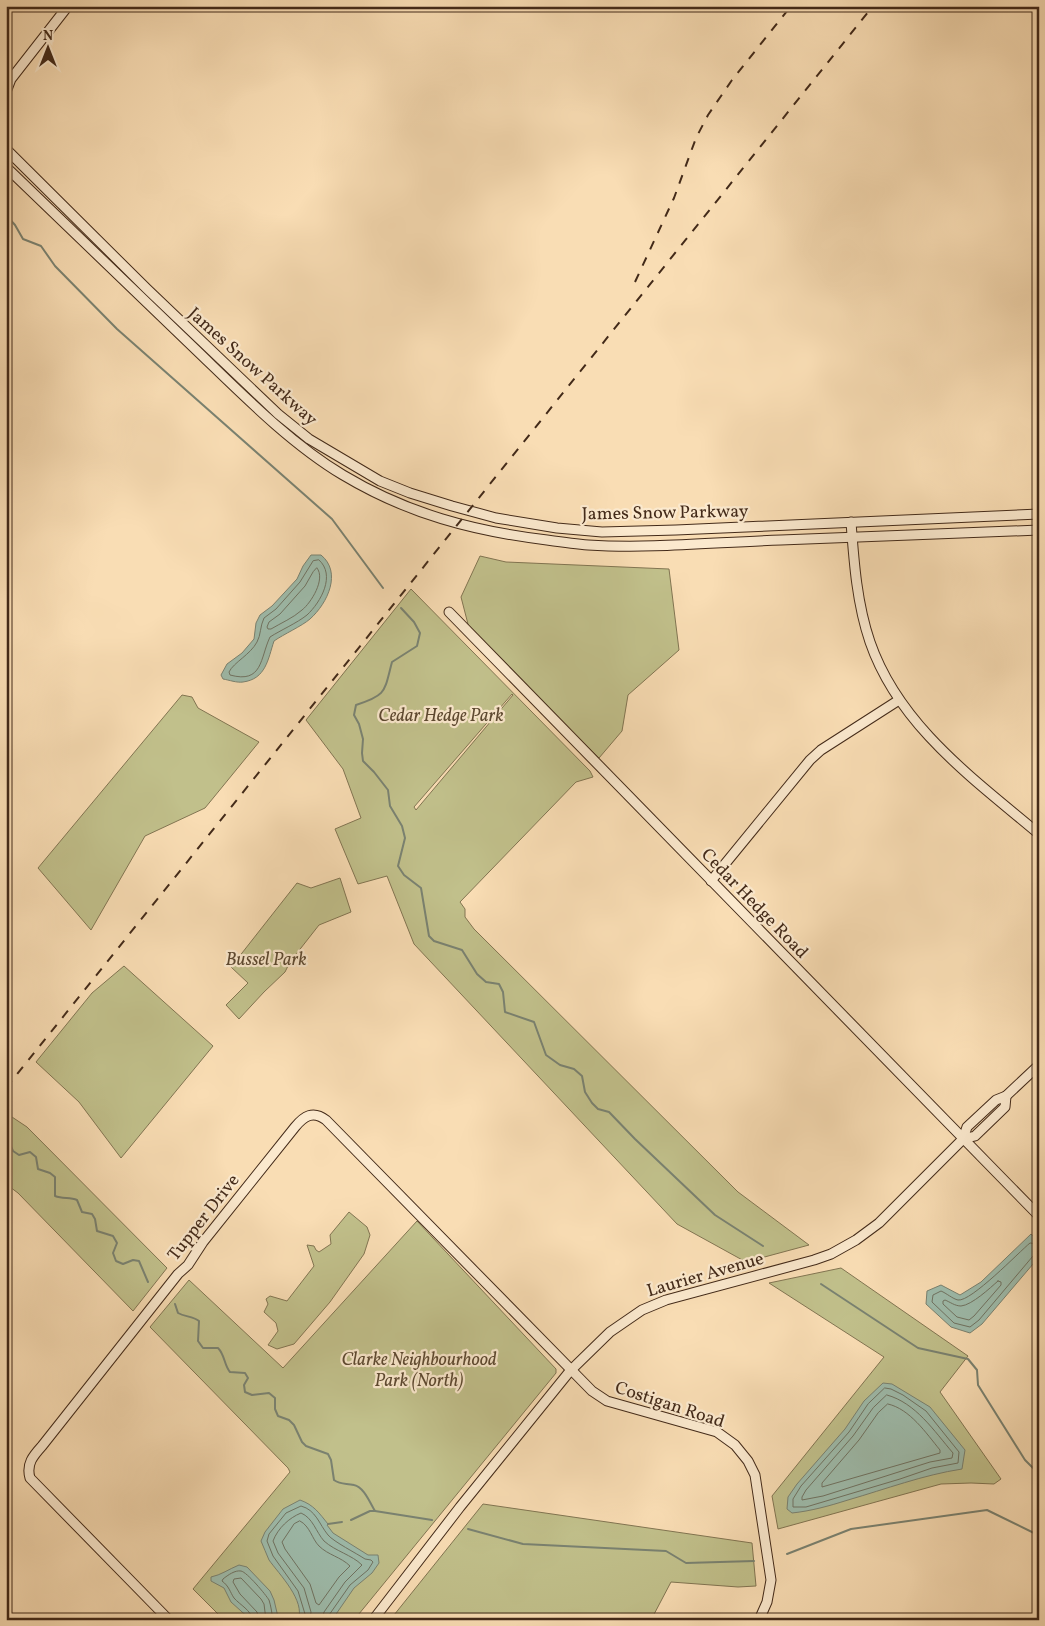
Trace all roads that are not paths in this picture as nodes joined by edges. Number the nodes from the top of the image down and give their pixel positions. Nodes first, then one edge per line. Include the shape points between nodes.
1 (68, 6) edge
2 (8, 80) edge
3 (6, 92) edge
4 (6, 149) edge
5 (6, 167) edge
6 (1039, 514) edge
7 (851, 522) junction
8 (1039, 530) edge
9 (852, 538) junction
10 (448, 612) dead end
11 (899, 700) junction
12 (1039, 834) edge
13 (711, 881) junction
14 (1039, 1065) edge
15 (963, 1139) junction
16 (1039, 1216) edge
17 (570, 1371) junction
18 (169, 1620) edge
19 (373, 1620) edge
20 (759, 1620) edge

1 - 2 street
2 - 3 street
4 - 7 street, James Snow Parkway via 278,414 309,439 380,481 496,518 557,528 676,530
5 - 9 street, James Snow Parkway via 220,374 295,440 341,474 391,500 470,528 588,545 683,545
6 - 7 street, James Snow Parkway
7 - 9 street
8 - 9 street, James Snow Parkway
9 - 11 street via 857,590 870,643
10 - 13 street, Cedar Hedge Road
11 - 12 street via 953,762
11 - 13 street via 810,760
13 - 15 street, Cedar Hedge Road
14 - 15 street, Laurier Avenue via 1006,1096 996,1100 966,1126
15 - 16 street, Cedar Hedge Road
15 - 17 street, Laurier Avenue via 879,1223 856,1240 814,1260 651,1306 615,1328
17 - 18 street, Tupper Drive via 326,1120 316,1115 305,1116 29,1464 30,1478
17 - 19 street, Laurier Avenue
17 - 20 street, Costigan Road via 607,1401 717,1432 736,1445 755,1475 772,1580

